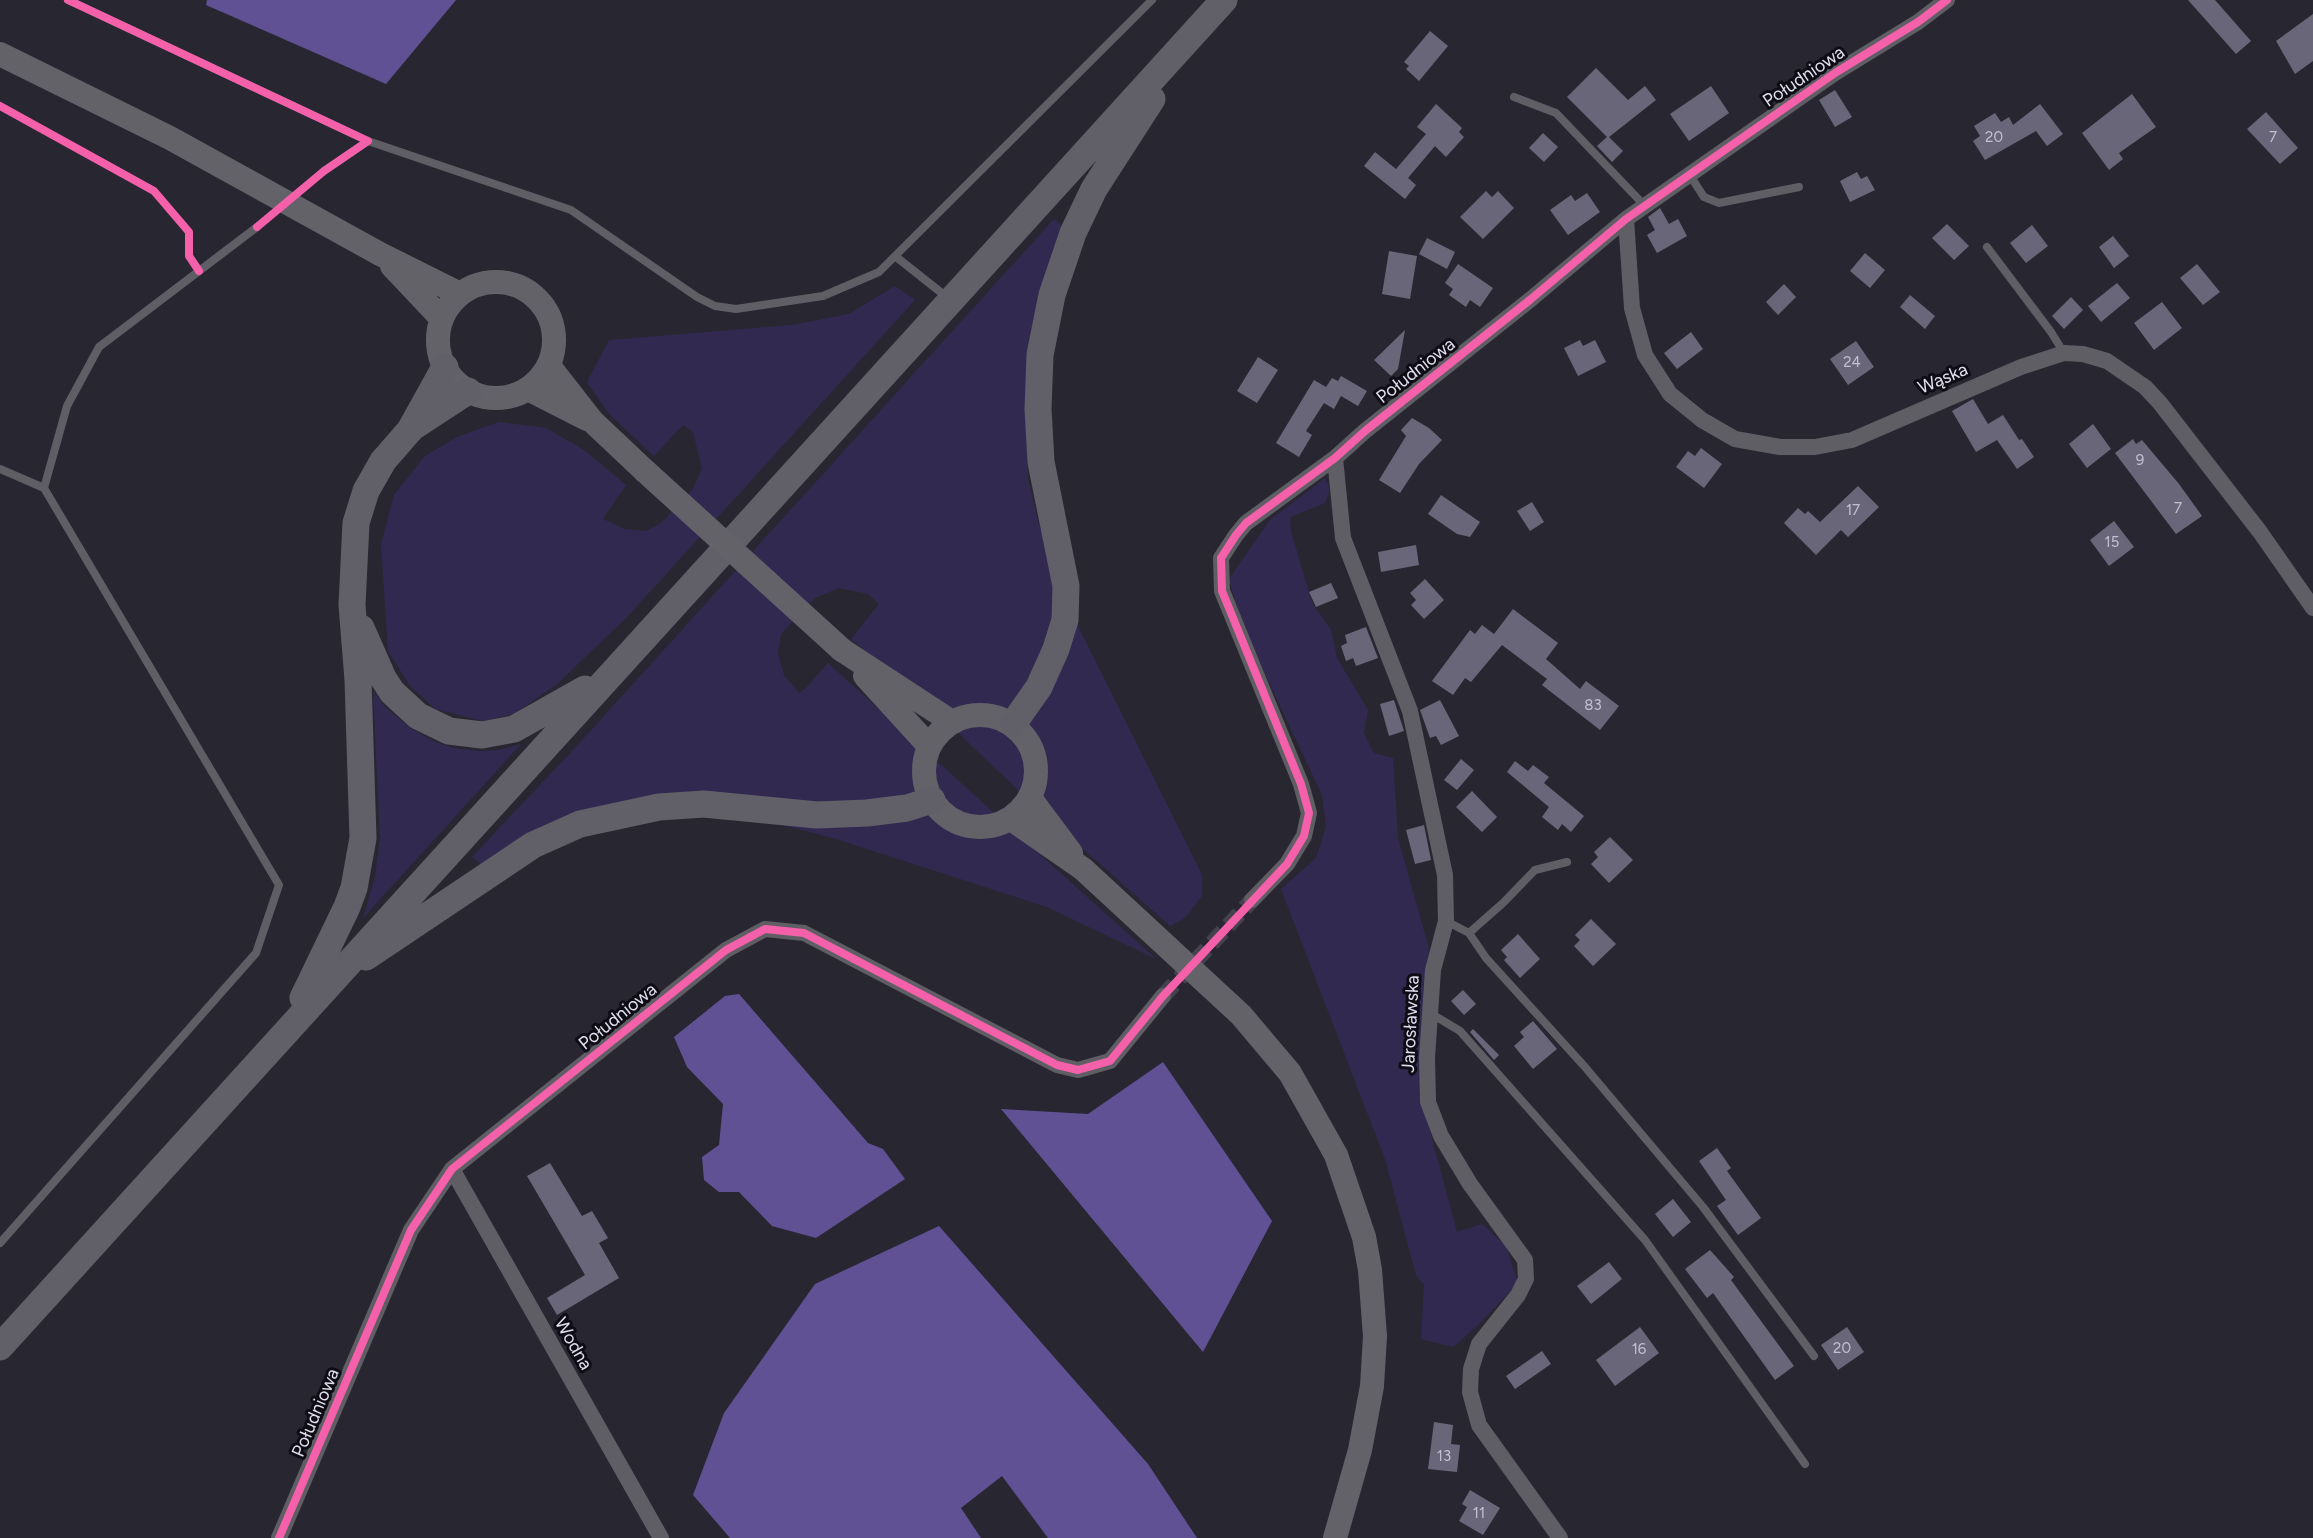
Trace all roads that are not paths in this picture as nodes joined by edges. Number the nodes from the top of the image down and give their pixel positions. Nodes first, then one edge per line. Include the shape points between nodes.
1 (68, 0) edge
2 (1152, 0) edge
3 (1224, 0) edge
4 (1947, 0) edge
5 (1206, 20) junction
6 (0, 54) edge
7 (1514, 97) dead end
8 (368, 141) junction
9 (324, 171) dead end
10 (1689, 174) junction
11 (1799, 187) dead end
12 (1645, 206) junction
13 (1626, 219) junction
14 (257, 227) dead end
15 (1987, 248) dead end
16 (380, 254) junction
17 (895, 256) junction
18 (460, 294) junction
19 (951, 300) junction
20 (442, 319) junction
21 (2064, 353) junction
22 (549, 366) junction
23 (444, 367) junction
24 (528, 389) junction
25 (468, 391) junction
26 (592, 421) junction
27 (410, 430) junction
28 (1335, 458) junction
29 (0, 469) edge
30 (44, 488) junction
31 (352, 605) junction
32 (2313, 608) edge
33 (842, 650) junction
34 (610, 674) junction
35 (952, 722) junction
36 (1013, 724) junction
37 (929, 746) junction
38 (1030, 798) junction
39 (932, 800) junction
40 (1011, 819) junction
41 (1567, 862) dead end
42 (1083, 869) junction
43 (1252, 900) tunnel mouth
44 (1446, 921) junction
45 (1469, 933) junction
46 (333, 979) junction
47 (1163, 996) tunnel mouth
48 (1430, 1013) junction
49 (284, 1033) junction
50 (452, 1169) junction
51 (0, 1243) edge
52 (0, 1347) edge
53 (1814, 1356) dead end
54 (1805, 1464) dead end
55 (279, 1538) edge
56 (661, 1538) edge
57 (1335, 1538) edge
58 (1560, 1538) edge

1 - 8 lane
2 - 17 lane
3 - 5 main road
4 - 10 street, Południowa
5 - 19 main road
5 - 36 main road via 1094,189 1073,233 1053,295 1040,355 1038,409 1041,462 1066,586 1065,620 1039,687
6 - 16 main road via 170,138
7 - 12 lane via 1556,113
8 - 9 lane
8 - 17 lane via 571,210 716,306 736,309 823,296 879,272
10 - 11 lane via 1704,196 1719,203
10 - 12 street, Południowa
12 - 13 street, Południowa
13 - 21 street, Wąska via 1632,308 1646,355 1670,394 1702,420 1735,439 1780,447 1815,447 1851,440 2021,367
13 - 28 street, Południowa
14 - 30 lane via 99,347 67,406
15 - 21 lane
16 - 18 main road
16 - 20 main road
17 - 19 lane
18 - 20 main road
18 - 22 main road via 477,284 497,281 533,294 554,327 555,347
19 - 34 main road
20 - 23 main road via 438,343
21 - 32 street, Wąska via 2107,361 2145,387 2260,532
22 - 24 main road
22 - 26 main road
23 - 25 main road
23 - 27 main road
24 - 25 main road via 498,399
24 - 26 main road
25 - 27 main road
26 - 33 main road, bridge
27 - 31 main road via 383,461 366,491 356,523
28 - 43 street, Południowa via 1246,523 1221,558 1222,591 1301,784 1309,813 1304,836 1287,864
28 - 44 street, Jarosławska via 1343,538 1410,711 1445,875
29 - 30 lane
30 - 51 lane via 279,885 256,953
31 - 34 main road via 392,692 418,716 449,731 482,735 514,729
31 - 49 main road via 363,808 359,863 354,888 332,943
33 - 35 main road
33 - 37 main road
34 - 46 main road
35 - 36 main road via 976,714 995,716
35 - 37 main road
36 - 38 main road via 1025,735 1037,766
37 - 39 main road via 924,779
38 - 40 main road
38 - 42 main road
39 - 40 main road via 947,817 967,826 990,827
39 - 46 main road via 867,813 827,814 704,804 659,807 580,824 533,845
40 - 42 main road
41 - 45 lane via 1535,870
42 - 57 main road via 1241,1015 1275,1054 1314,1112 1347,1181 1370,1270 1374,1345 1372,1386 1360,1450
44 - 45 lane
44 - 48 street, Jarosławska via 1433,970
45 - 53 lane via 1486,958 1585,1067 1703,1207
46 - 49 main road
47 - 50 street, Południowa via 1110,1061 1078,1070 1057,1065 804,933 765,929 726,950
48 - 54 lane via 1460,1030 1645,1240
48 - 58 street, Jarosławska via 1428,1102 1438,1128 1470,1184 1525,1260 1526,1279 1518,1295 1479,1344 1470,1369 1470,1392 1479,1425
49 - 52 main road
50 - 55 street, Południowa via 411,1230
50 - 56 street, Wodna

